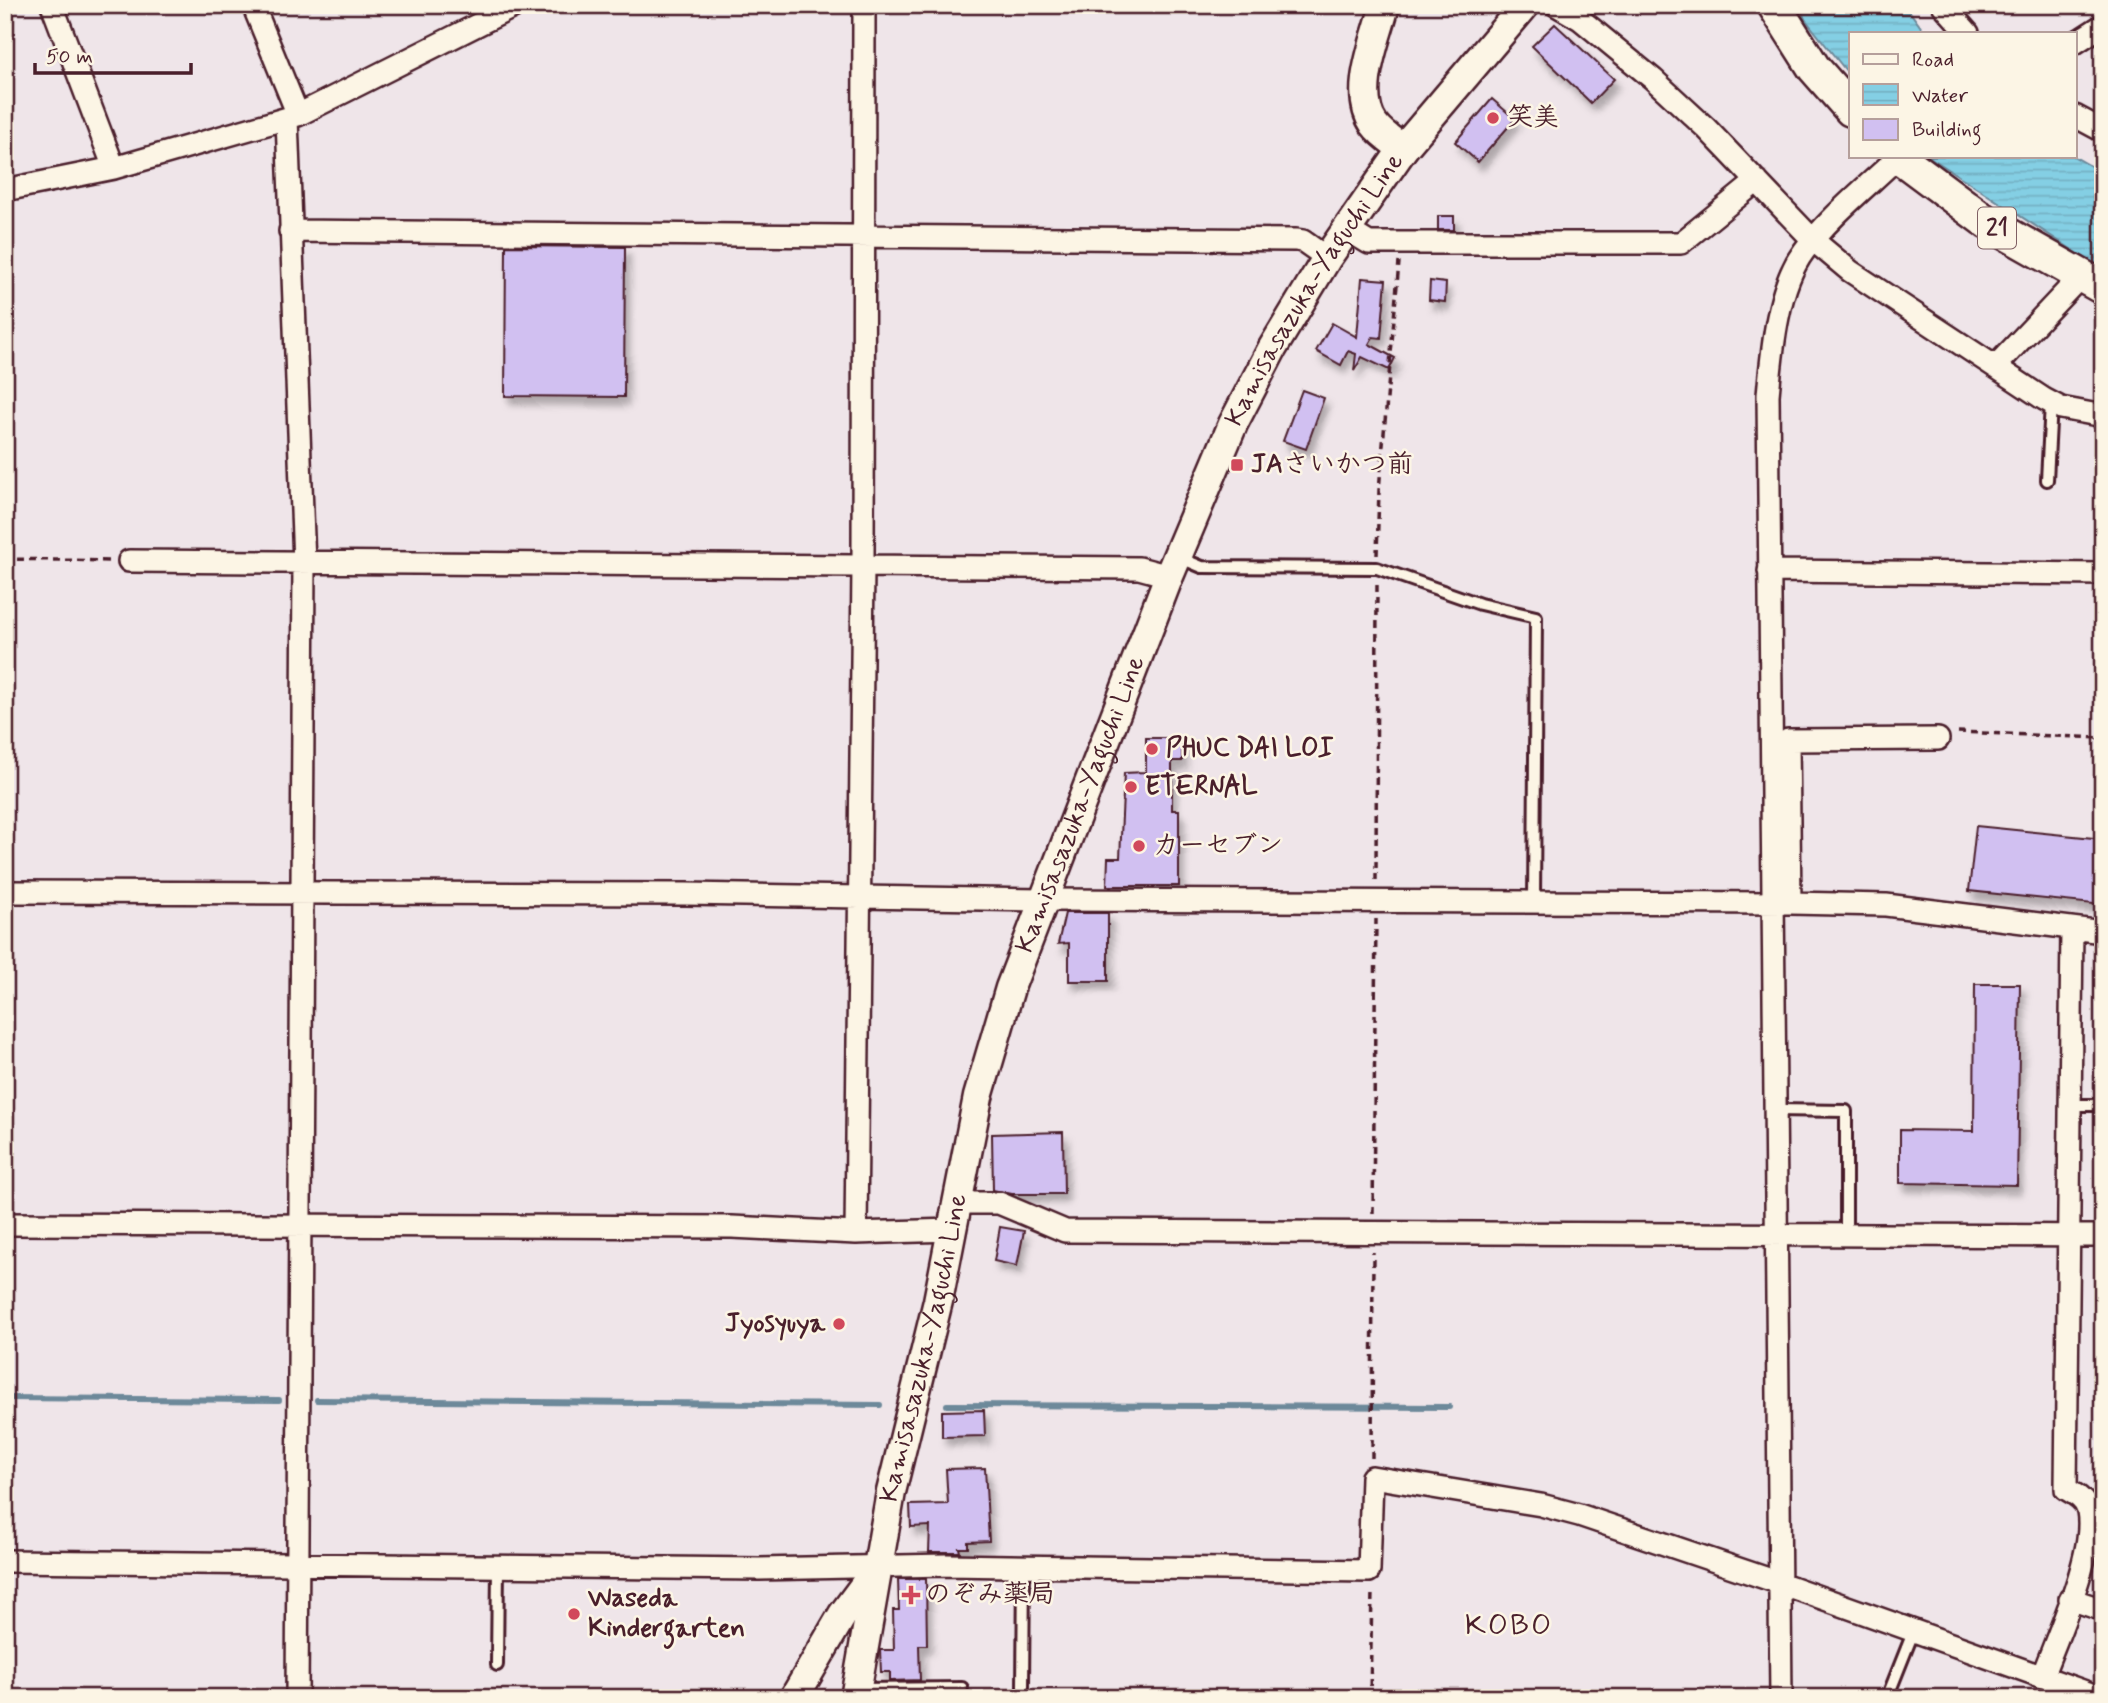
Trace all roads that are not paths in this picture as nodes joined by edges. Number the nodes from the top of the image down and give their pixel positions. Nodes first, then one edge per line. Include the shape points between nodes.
1 (52, 5) edge
2 (253, 5) edge
3 (517, 5) edge
4 (864, 5) edge
5 (1385, 5) edge
6 (1556, 5) edge
7 (1774, 5) edge
8 (1942, 5) edge
9 (1518, 8) edge
10 (2103, 24) edge
11 (1967, 32) edge
12 (2076, 42) edge
13 (1849, 108) edge
14 (292, 117) junction
15 (2076, 117) edge
16 (2103, 131) edge
17 (1403, 149) junction
18 (1897, 158) edge
19 (1902, 158) edge
20 (114, 168) junction
21 (1757, 181) junction
22 (5, 190) edge
23 (1346, 229) junction
24 (290, 231) junction
25 (864, 237) junction
26 (1813, 240) junction
27 (1327, 258) junction
28 (2093, 282) edge
29 (1996, 366) junction
30 (2051, 403) junction
31 (2103, 416) edge
32 (2047, 480) dead end
33 (129, 561) road end
34 (304, 563) junction
35 (863, 566) junction
36 (1173, 566) junction
37 (1769, 570) junction
38 (2103, 574) edge
39 (1938, 738) road end
40 (1781, 777) junction
41 (5, 892) edge
42 (301, 894) junction
43 (859, 897) junction
44 (1043, 900) junction
45 (1534, 901) junction
46 (1781, 903) junction
47 (2072, 928) junction
48 (2103, 932) edge
49 (2070, 1105) junction
50 (2103, 1105) edge
51 (1775, 1110) junction
52 (954, 1217) junction
53 (5, 1224) edge
54 (299, 1226) junction
55 (856, 1233) junction
56 (1846, 1235) junction
57 (2067, 1236) junction
58 (2103, 1236) edge
59 (1776, 1237) junction
60 (5, 1562) edge
61 (297, 1563) junction
62 (498, 1566) junction
63 (878, 1567) junction
64 (1024, 1567) junction
65 (1780, 1583) junction
66 (2070, 1599) junction
67 (2103, 1610) edge
68 (1914, 1630) junction
69 (497, 1665) dead end
70 (2042, 1676) junction
71 (1023, 1687) dead end
72 (962, 1688) dead end
73 (856, 1693) edge
74 (297, 1698) edge
75 (794, 1698) edge
76 (1781, 1698) edge
77 (1887, 1698) edge
78 (2102, 1698) edge

1 - 20 street
2 - 14 street
3 - 14 street
4 - 25 street
5 - 17 main road via 1366,85 1367,107 1373,123
6 - 21 street via 1653,79
7 - 13 main road via 1814,68
8 - 11 street
9 - 17 main road, Kamisasazuka-Yaguchi Line
10 - 12 street
14 - 20 street
14 - 24 street
15 - 16 street
17 - 23 main road, Kamisasazuka-Yaguchi Line
18 - 26 street
19 - 28 main road, 21 via 1989,223
20 - 22 street
21 - 23 street via 1681,243 1369,243
21 - 26 street
23 - 27 main road, Kamisasazuka-Yaguchi Line
24 - 25 street
24 - 34 street
25 - 27 street via 1303,241
25 - 35 street
26 - 29 street via 1850,271
26 - 37 street via 1794,268 1772,348
27 - 36 main road, Kamisasazuka-Yaguchi Line via 1233,424
28 - 29 street
29 - 30 street
30 - 31 street
30 - 32 lane
33 - 34 street
34 - 35 street
34 - 42 street
35 - 36 street
35 - 43 street
36 - 44 main road, Kamisasazuka-Yaguchi Line
36 - 45 lane via 1377,568 1480,604 1536,617
37 - 38 street
37 - 40 street
39 - 40 street via 1788,740
40 - 46 street
41 - 42 street
42 - 43 street
42 - 54 street
43 - 44 street
43 - 55 street
44 - 45 street
44 - 52 main road, Kamisasazuka-Yaguchi Line via 1010,988 978,1097
45 - 46 street
46 - 47 street via 1886,905
46 - 51 street
47 - 48 street
47 - 49 street
49 - 50 lane
49 - 57 street
51 - 56 lane via 1846,1111
51 - 59 street
52 - 55 street
52 - 59 street via 999,1203 1065,1231
52 - 63 main road, Kamisasazuka-Yaguchi Line
53 - 54 street
54 - 55 street via 732,1227
54 - 61 street
56 - 57 street
56 - 59 street
57 - 58 street
57 - 66 street via 2066,1489 2088,1510 2087,1547
59 - 65 street
60 - 61 street
61 - 62 street
61 - 74 street
62 - 63 street
62 - 69 lane
63 - 64 street
63 - 73 main road, Kamisasazuka-Yaguchi Line
63 - 75 main road via 843,1614
64 - 65 street via 1369,1571 1372,1477 1554,1509
64 - 71 lane
65 - 68 street
65 - 76 street
66 - 67 street
66 - 70 street
68 - 70 street
68 - 77 lane
70 - 78 street
72 - 73 lane

